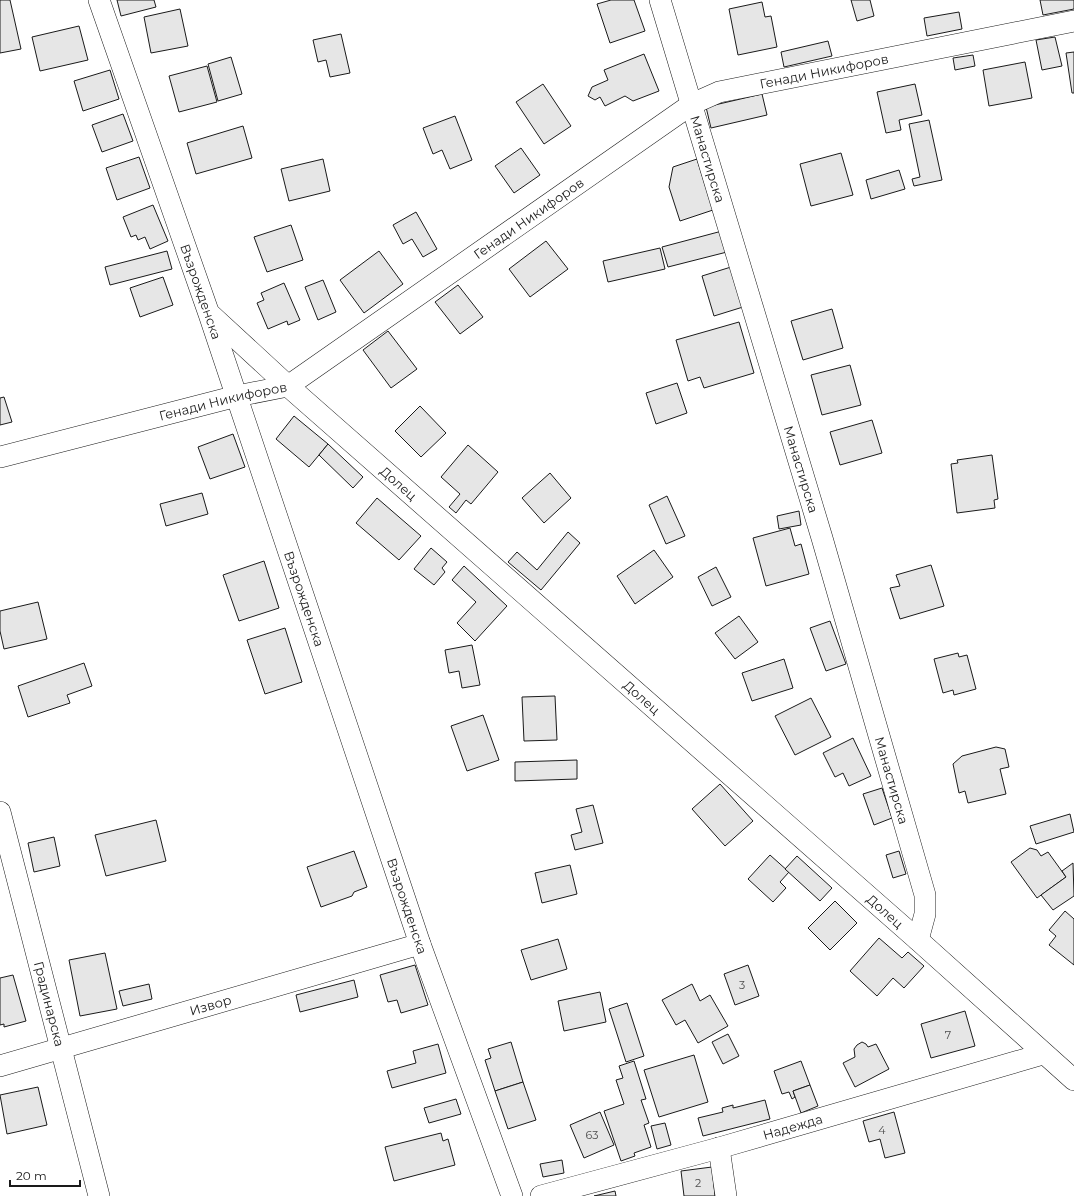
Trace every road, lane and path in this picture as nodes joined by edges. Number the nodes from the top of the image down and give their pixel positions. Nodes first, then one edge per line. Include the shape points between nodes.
1 (99, 0) edge
2 (660, 0) edge
3 (1074, 21) edge
4 (692, 104) junction
5 (209, 314) junction
6 (288, 386) junction
7 (237, 396) junction
8 (0, 457) edge
9 (0, 812) edge
10 (918, 940) junction
11 (420, 944) junction
12 (62, 1049) junction
13 (1043, 1054) junction
14 (0, 1066) edge
15 (1074, 1080) edge
16 (719, 1148) junction
17 (99, 1196) edge
18 (512, 1196) edge
19 (541, 1196) edge
20 (726, 1196) edge

1 - 5 street, Възрожденска
2 - 4 street, Манастирска
3 - 4 street, Генади Никифоров via 719,92
4 - 6 street, Генади Никифоров
4 - 10 street, Манастирска via 822,538 925,895 925,914
5 - 6 street, Долец
5 - 7 street, Възрожденска
6 - 7 street, Генади Никифоров
6 - 10 street, Долец
7 - 8 street, Генади Никифоров
7 - 11 street, Възрожденска
9 - 12 street, Градинарска
10 - 13 street, Долец
11 - 12 street, Извор
11 - 18 street, Възрожденска
12 - 14 street, Извор
12 - 17 street, Градинарска
13 - 15 street, Долец
13 - 16 street, Надежда
16 - 19 street, Надежда
16 - 20 street

